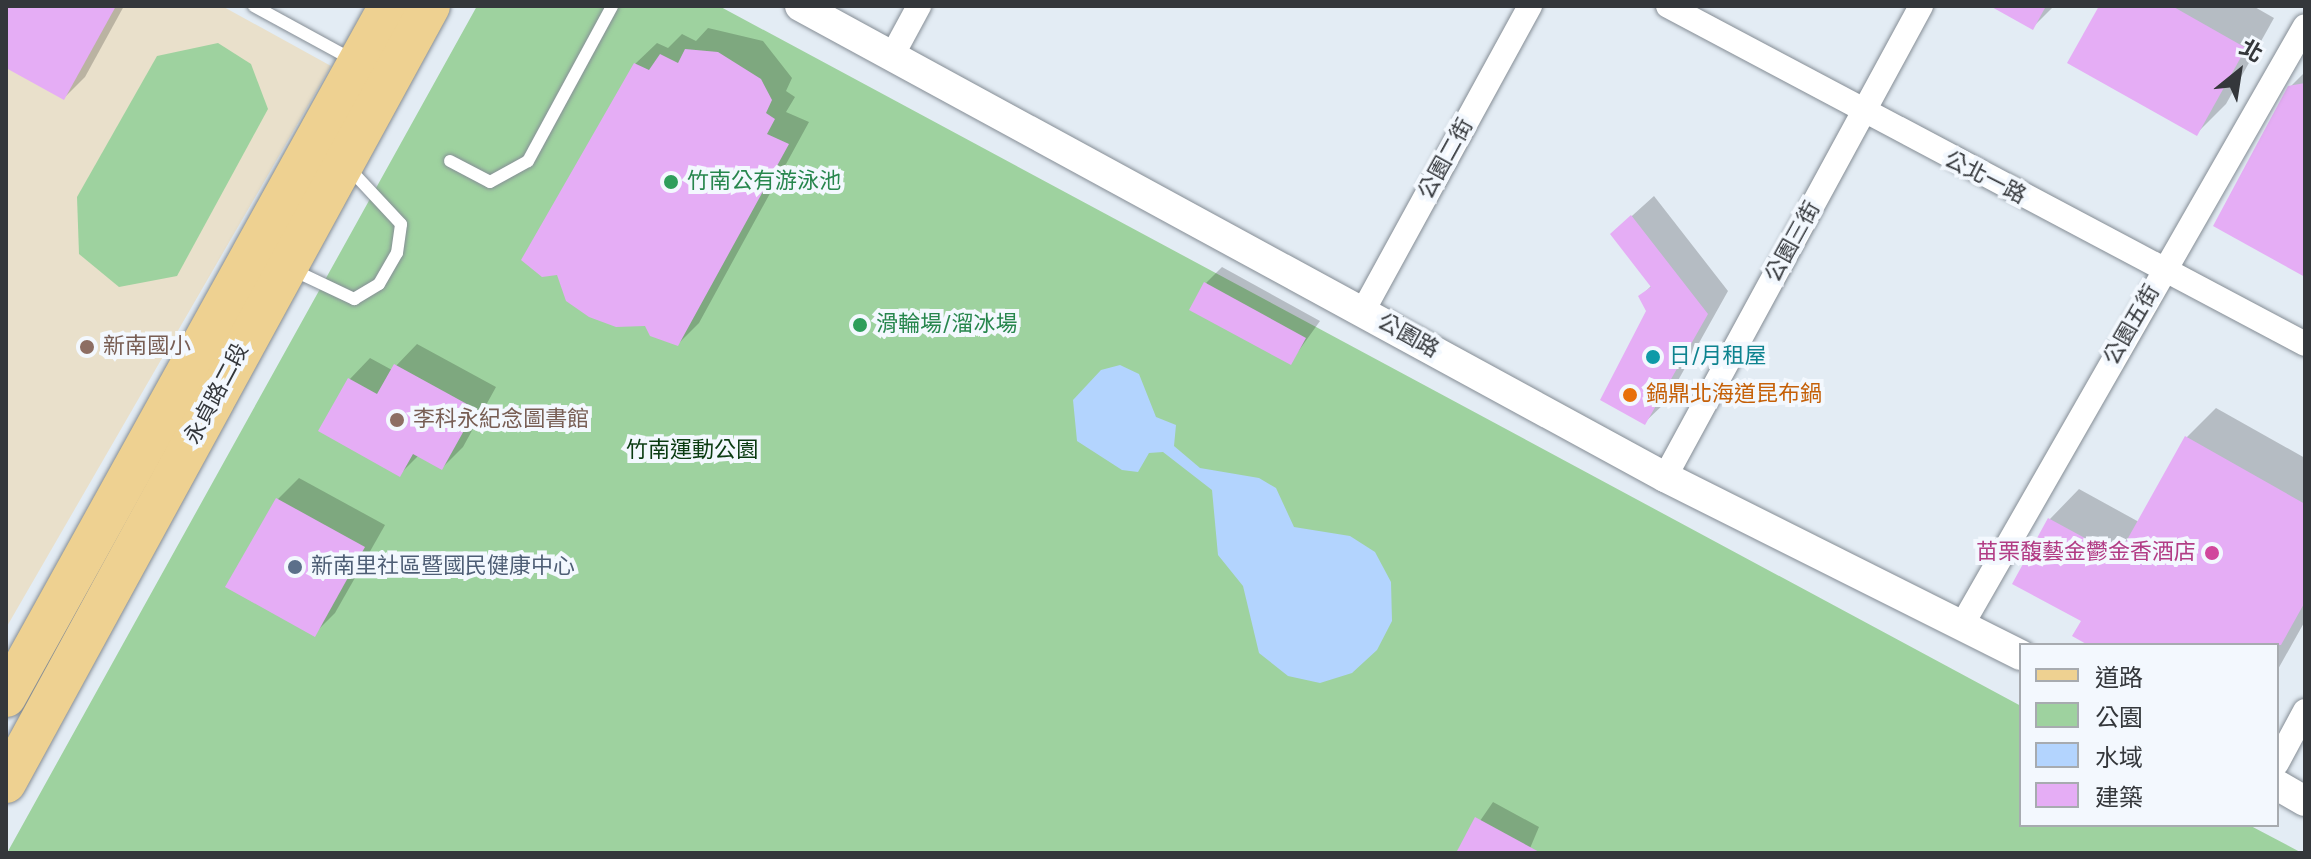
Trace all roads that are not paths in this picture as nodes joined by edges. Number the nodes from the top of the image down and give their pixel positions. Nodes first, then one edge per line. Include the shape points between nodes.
1 (254, 6) edge
2 (389, 6) edge
3 (430, 6) edge
4 (612, 6) edge
5 (800, 6) edge
6 (919, 6) edge
7 (1530, 6) edge
8 (1668, 6) edge
9 (1921, 6) edge
10 (2305, 26) edge
11 (892, 56) junction
12 (358, 62) junction
13 (1863, 114) junction
14 (450, 161) dead end
15 (345, 165) junction
16 (287, 267) junction
17 (2163, 271) junction
18 (1363, 311) junction
19 (2305, 344) edge
20 (1665, 477) junction
21 (1962, 625) junction
22 (2019, 654) edge
23 (6, 697) edge
24 (2305, 711) edge
25 (43, 716) junction
26 (2279, 759) edge
27 (6, 783) edge
28 (2279, 786) edge
29 (2305, 801) edge

1 - 12 lane
2 - 12 main road, 永貞路二段
3 - 15 main road, 永貞路二段
4 - 14 lane via 528,161 490,182
5 - 11 street, 公園路
6 - 11 street
7 - 18 street, 公園二街
8 - 13 street, 公北一路
9 - 13 street, 公園三街
10 - 17 street, 公園五街
11 - 18 street, 公園路
12 - 23 main road, 永貞路二段
13 - 17 street, 公北一路
13 - 20 street, 公園三街
15 - 16 main road, 永貞路二段
15 - 16 lane via 401,224 397,253 379,284 354,299
16 - 25 main road, 永貞路二段
17 - 19 street, 公北一路
17 - 21 street, 公園五街
18 - 20 street, 公園路
20 - 21 street, 公園路
21 - 22 street, 公園路
23 - 25 street
24 - 26 street
25 - 27 main road, 永貞路二段
28 - 29 street

